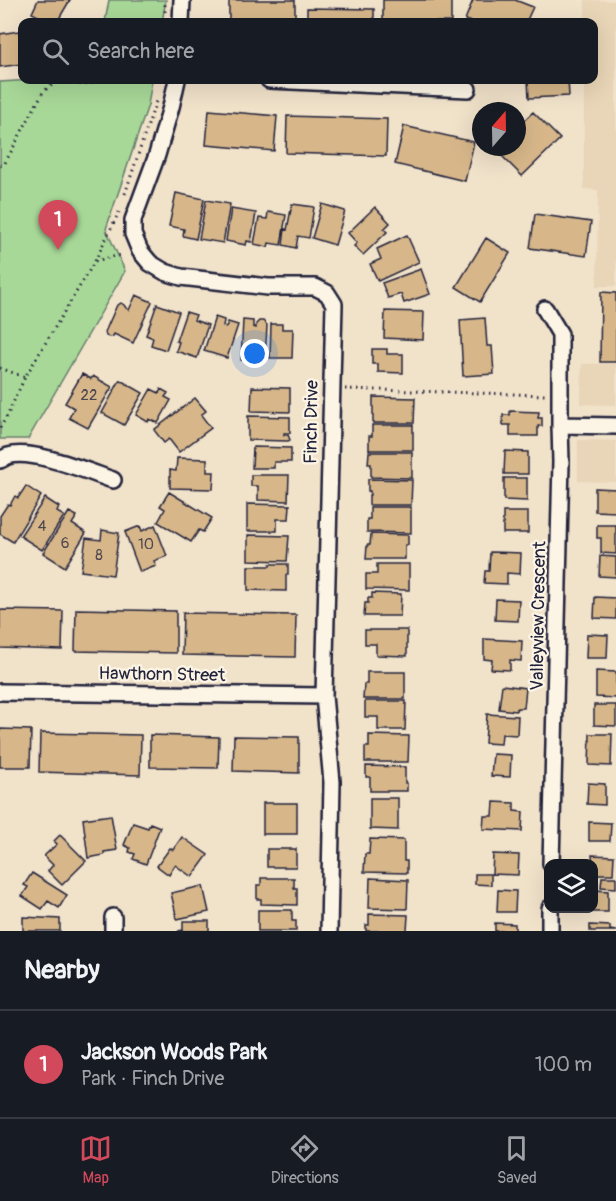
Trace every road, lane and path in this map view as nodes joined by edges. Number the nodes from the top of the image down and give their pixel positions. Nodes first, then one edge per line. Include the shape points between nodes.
1 (182, 0) edge
2 (181, 18) edge
3 (54, 84) edge
4 (176, 84) edge
5 (357, 84) edge
6 (468, 89) dead end
7 (157, 98) dead end
8 (0, 166) edge
9 (124, 198) dead end
10 (120, 209) dead end
11 (121, 255) dead end
12 (95, 261) junction
13 (545, 309) dead end
14 (0, 368) edge
15 (25, 377) junction
16 (331, 389) junction
17 (559, 396) junction
18 (560, 425) junction
19 (616, 426) edge
20 (0, 428) edge
21 (4, 458) edge
22 (113, 480) dead end
23 (0, 692) edge
24 (324, 696) junction
25 (551, 859) edge
26 (550, 913) edge
27 (329, 931) edge
28 (550, 931) edge

1 - 2 street
3 - 8 path via 43,92
4 - 16 street, Finch Drive via 157,155 133,220 133,234 140,251 150,263 181,277 268,287 315,287 327,293 334,304
5 - 6 street
7 - 9 path
10 - 12 path
11 - 12 path
12 - 15 path
13 - 17 street, Valleyview Crescent via 560,334
14 - 15 path
15 - 20 path
16 - 17 path
16 - 24 street, Finch Drive
17 - 18 street, Valleyview Crescent
18 - 19 street
18 - 25 street, Valleyview Crescent
21 - 22 street via 26,454 42,457
23 - 24 street, Hawthorn Street
24 - 27 street, Finch Drive via 332,782
26 - 28 street

